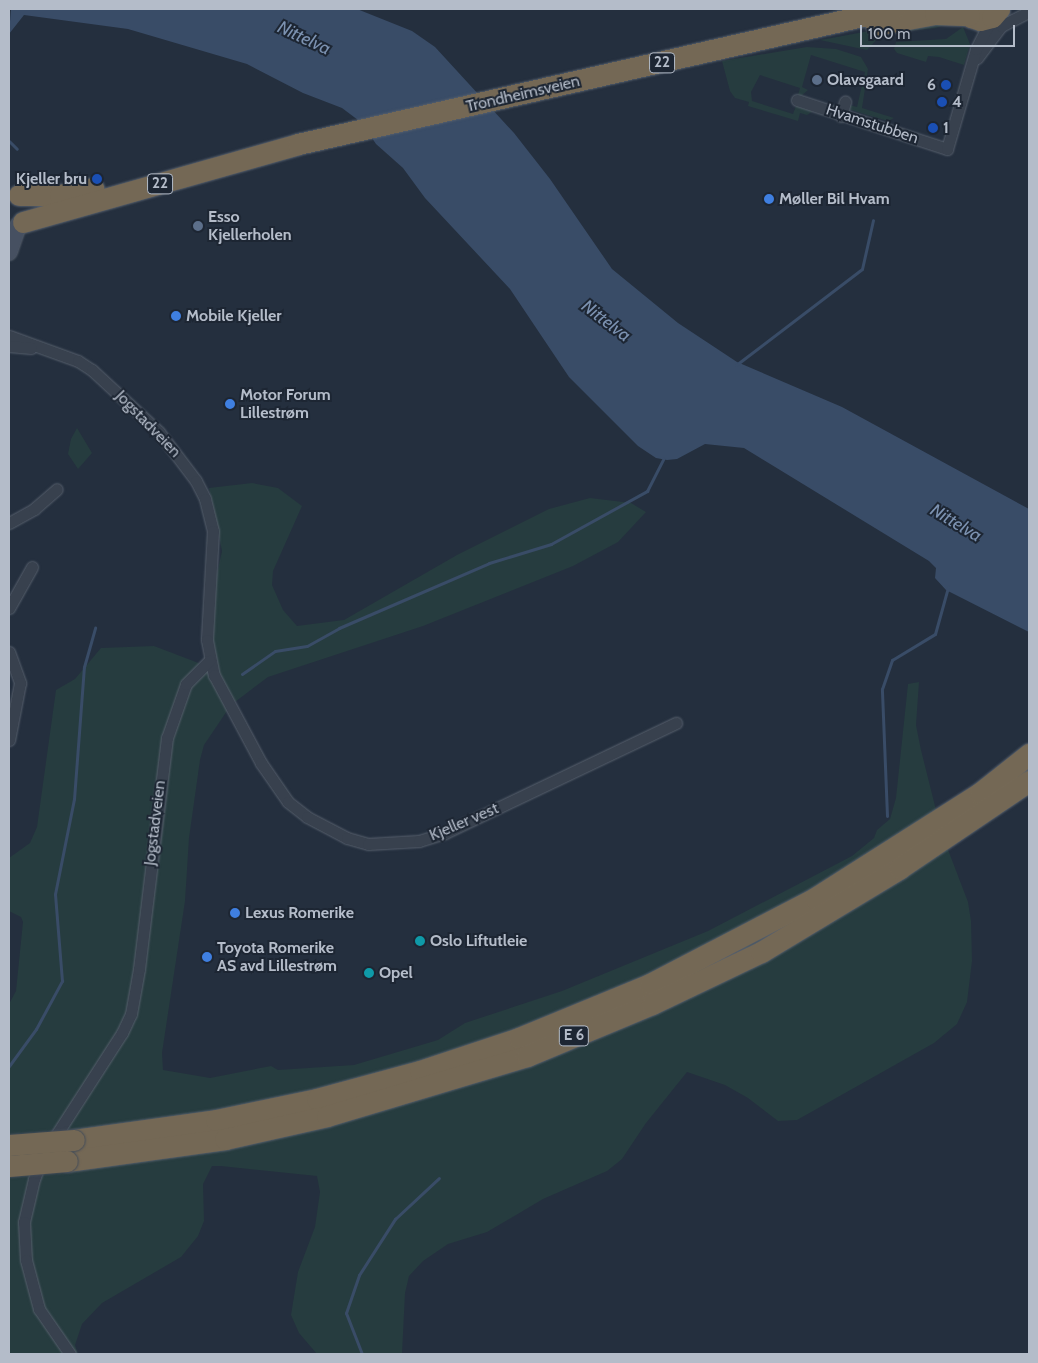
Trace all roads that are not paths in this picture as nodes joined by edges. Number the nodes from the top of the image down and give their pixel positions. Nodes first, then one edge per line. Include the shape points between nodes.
1 (893, 9) edge
2 (1029, 12) edge
3 (986, 13) edge
4 (747, 44) junction
5 (976, 49) junction
6 (973, 63) junction
7 (814, 92) dead end
8 (797, 100) dead end
9 (845, 102) dead end
10 (810, 104) junction
11 (841, 116) junction
12 (298, 144) junction
13 (12, 192) edge
14 (16, 226) edge
15 (9, 252) edge
16 (9, 336) edge
17 (9, 346) edge
18 (37, 348) junction
19 (57, 489) dead end
20 (9, 523) edge
21 (32, 567) dead end
22 (9, 608) edge
23 (9, 652) edge
24 (209, 661) junction
25 (676, 723) dead end
26 (9, 740) edge
27 (1029, 754) edge
28 (1029, 781) edge
29 (9, 1145) edge
30 (9, 1166) edge
31 (70, 1354) edge

1 - 4 highway, Trondheimsveien / 22 via 792,30
2 - 6 street via 1001,26
3 - 4 highway, Trondheimsveien / 22 via 936,14 818,37
3 - 5 street
3 - 5 street
4 - 12 highway, Trondheimsveien / 22
5 - 6 street
6 - 11 street, Hvamstubben via 947,149
7 - 10 street
8 - 10 street, Hvamstubben
9 - 11 street
10 - 11 street, Hvamstubben
12 - 13 highway, Trondheimsveien / 22 via 216,157 72,194
12 - 14 highway, Trondheimsveien / 22
13 - 14 highway, 22 via 26,205
14 - 15 main road
16 - 18 street, Jogstadveien
17 - 18 street, Jogstadveien
18 - 24 street, Jogstadveien via 66,356 92,370 159,432 196,481 213,531 207,640
19 - 20 street via 34,509
21 - 22 street
23 - 26 street via 20,683
24 - 25 street, Kjeller vest via 244,733 288,802 328,828 368,844 420,841 445,833
24 - 31 street, Jogstadveien via 186,684 167,738 131,1014 46,1151 27,1205 23,1238 31,1283 39,1309
27 - 29 highway, E 6, bridge via 980,793 806,903 650,984 519,1038 318,1099 216,1120 74,1140
28 - 30 highway, E 6, bridge via 892,873 761,952 652,1004 527,1056 422,1090 225,1139

